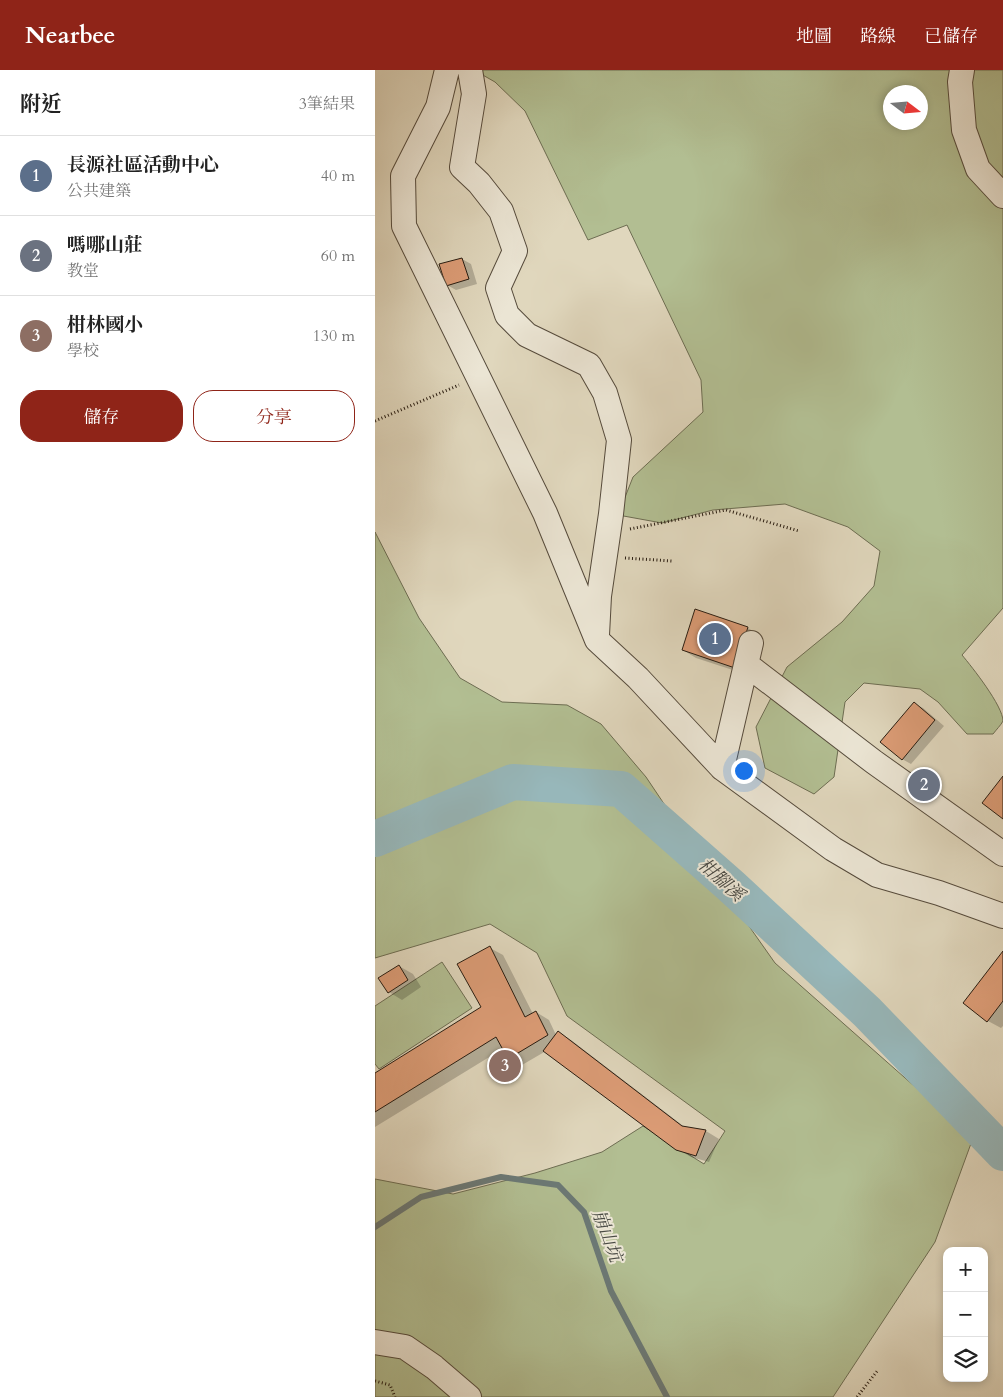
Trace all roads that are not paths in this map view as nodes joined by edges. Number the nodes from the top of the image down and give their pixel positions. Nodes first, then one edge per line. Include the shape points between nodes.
1 (447, 70) edge
2 (470, 70) edge
3 (962, 70) edge
4 (1003, 196) edge
5 (597, 640) junction
6 (722, 768) junction
7 (1003, 854) edge
8 (1003, 916) edge
9 (375, 1342) edge
10 (469, 1397) edge

1 - 5 street via 438,108 403,176 405,226 545,513
2 - 5 street via 474,94 461,167 479,183 501,211 515,251 499,288 507,315 527,335 589,365 605,393 619,440 599,596
3 - 4 street via 964,130 978,169
5 - 6 street via 638,678
6 - 7 street via 748,654 874,762
6 - 8 street via 833,849 877,875
9 - 10 street via 405,1347

